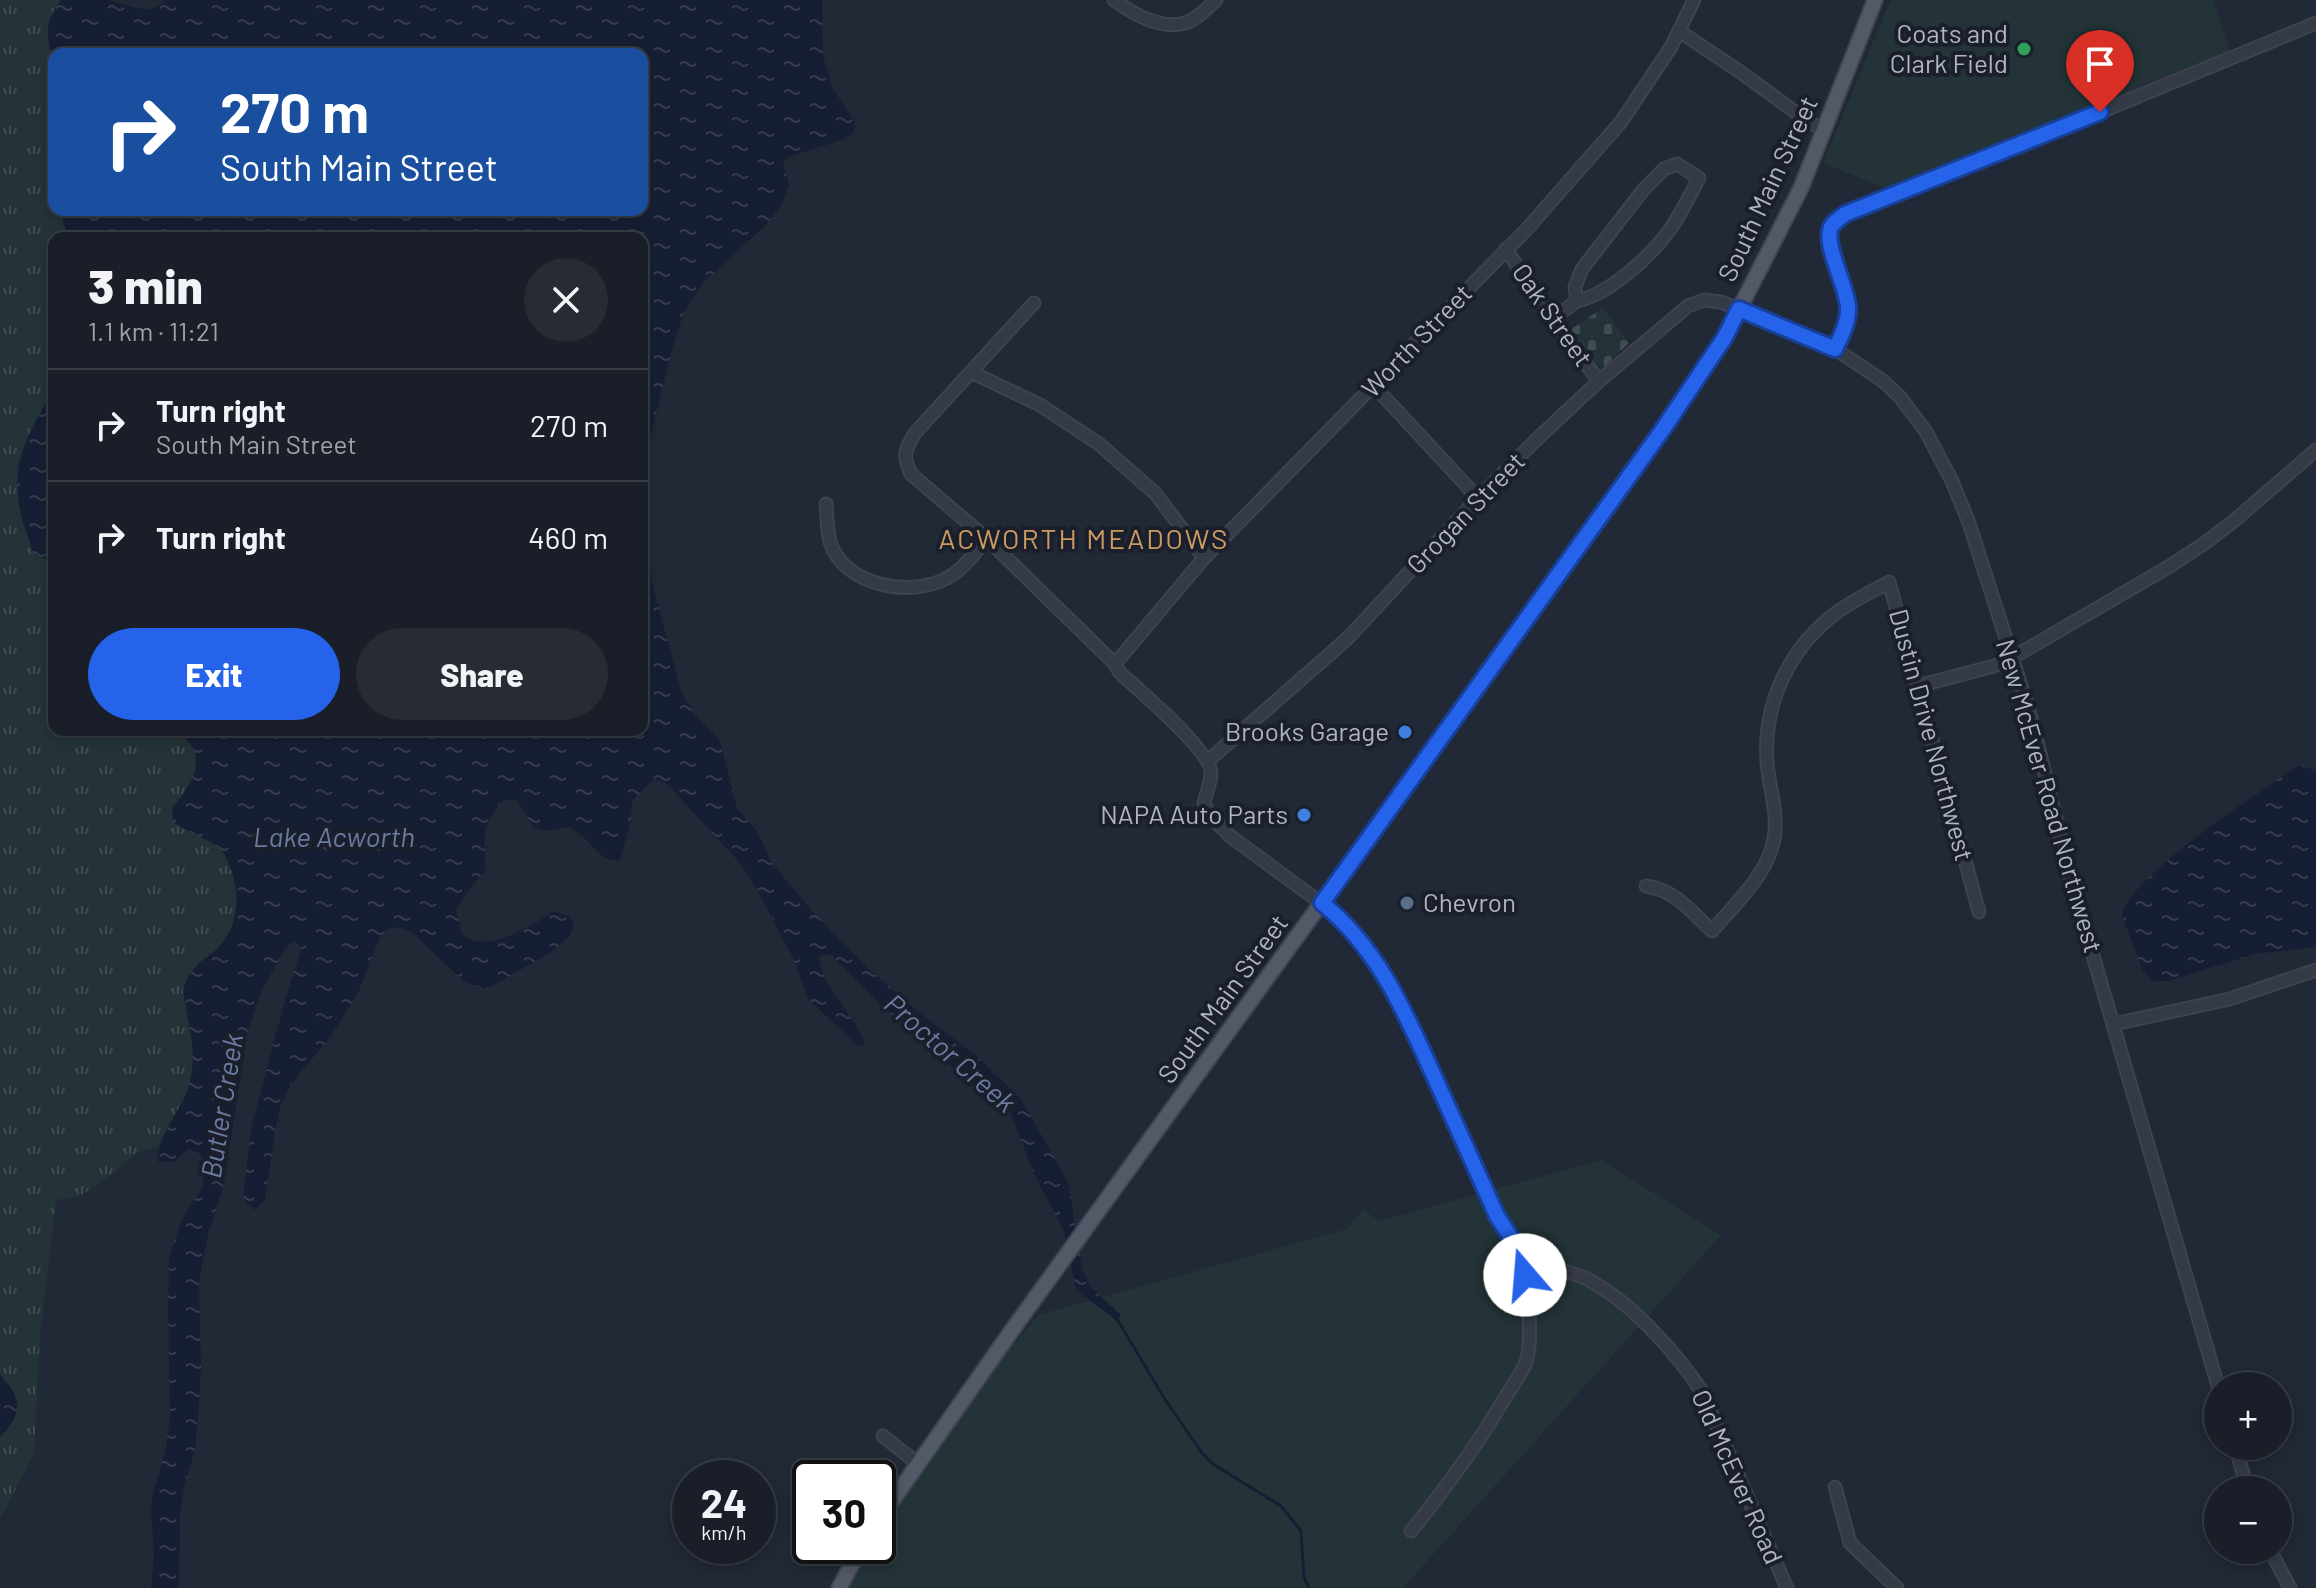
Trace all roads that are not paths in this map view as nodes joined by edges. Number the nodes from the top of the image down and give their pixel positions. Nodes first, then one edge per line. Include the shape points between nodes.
1 (1114, 0) edge
2 (1216, 0) edge
3 (1694, 0) edge
4 (1875, 0) edge
5 (2316, 23) edge
6 (1679, 31) junction
7 (1825, 130) junction
8 (1506, 249) junction
9 (1577, 301) junction
10 (1034, 303) dead end
11 (1739, 309) junction
12 (1552, 319) junction
13 (1835, 349) junction
14 (971, 372) junction
15 (1599, 381) junction
16 (1374, 386) junction
17 (2316, 450) edge
18 (1478, 498) junction
19 (826, 504) dead end
20 (987, 539) junction
21 (1204, 558) junction
22 (2012, 658) junction
23 (1115, 664) junction
24 (1918, 686) junction
25 (1208, 761) junction
26 (1646, 886) dead end
27 (1322, 903) junction
28 (1979, 912) dead end
29 (2316, 970) edge
30 (2114, 1024) junction
31 (1528, 1255) junction
32 (2214, 1372) edge
33 (883, 1436) dead end
34 (918, 1464) junction
35 (1835, 1487) dead end
36 (896, 1495) edge
37 (1411, 1531) dead end
38 (852, 1564) edge
39 (2277, 1564) edge
40 (839, 1588) edge
41 (1787, 1588) edge
42 (1897, 1588) edge
43 (2290, 1588) edge

1 - 2 street via 1135,15 1168,25 1187,23
3 - 6 street, Worth Street
4 - 7 main road, South Main Street
5 - 13 street via 1845,214 1830,229 1829,240 1849,309
6 - 7 street
6 - 8 street, Worth Street via 1621,122
7 - 11 main road, South Main Street
8 - 12 street, Oak Street
8 - 16 street, Worth Street
9 - 9 street via 1605,291 1653,249 1682,213 1699,178 1677,164 1655,178 1582,269 1575,287
9 - 12 street
10 - 14 street
11 - 13 street, New McEver Road Northwest
11 - 15 street, Grogan Street via 1713,300 1688,306
11 - 27 main road, South Main Street via 1661,432
12 - 15 street, Oak Street
13 - 22 street, New McEver Road Northwest via 1900,397 1932,442 1969,523
14 - 20 street via 915,433 904,460 911,474
14 - 21 street via 1040,405 1099,444 1155,493
15 - 18 street, Grogan Street
16 - 18 street
16 - 21 street, Worth Street
17 - 22 street via 2205,543
18 - 25 street, Grogan Street via 1348,638
19 - 20 street via 830,541 842,563 868,580 894,588 927,587 950,577
20 - 23 street
21 - 23 street, Worth Street
22 - 24 street
22 - 30 street, New McEver Road Northwest
23 - 25 street
24 - 26 street, Dustin Drive Northwest via 1889,582 1825,622 1782,679 1767,743 1775,834 1753,883 1712,931 1676,896
24 - 28 street, Dustin Drive Northwest
25 - 27 street, Old McEver Road via 1212,773 1204,803 1210,816
27 - 31 street, Old McEver Road via 1356,934 1377,963 1497,1216
27 - 34 main road, South Main Street
29 - 30 street via 2230,999
30 - 32 street, New McEver Road Northwest
31 - 37 street via 1527,1358 1461,1468
31 - 41 street, Old McEver Road via 1611,1294 1689,1372
33 - 34 street
34 - 36 main road, South Main Street
35 - 42 street via 1850,1543
38 - 40 main road
39 - 43 street

